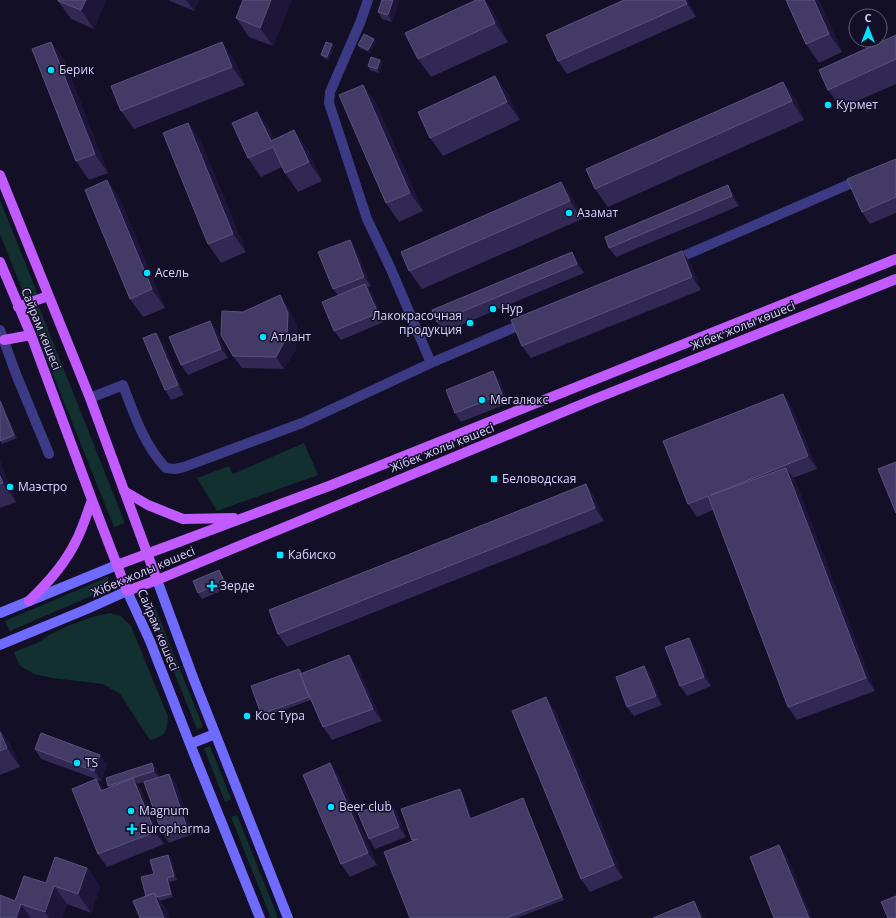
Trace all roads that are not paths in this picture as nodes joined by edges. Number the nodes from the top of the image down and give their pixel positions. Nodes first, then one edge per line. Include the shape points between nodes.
1 (368, 0) edge
2 (0, 174) edge
3 (867, 177) edge
4 (896, 259) edge
5 (0, 262) edge
6 (662, 265) edge
7 (896, 279) edge
8 (48, 296) junction
9 (18, 307) junction
10 (539, 317) edge
11 (2, 335) edge
12 (31, 335) junction
13 (430, 363) junction
14 (90, 398) junction
15 (49, 454) dead end
16 (124, 490) junction
17 (92, 500) junction
18 (242, 518) junction
19 (148, 554) junction
20 (118, 565) junction
21 (157, 580) junction
22 (127, 591) junction
23 (28, 601) junction
24 (0, 613) edge
25 (0, 645) edge
26 (215, 734) junction
27 (190, 744) junction
28 (260, 918) edge
29 (288, 918) edge

1 - 13 street via 330,92 329,103 367,219
2 - 8 main road, Сайрам көшесі
3 - 6 street
4 - 18 main road, Жібек жолы көшесі via 329,486
5 - 9 main road, Сайрам көшесі
7 - 21 main road, Жібек жолы көшесі via 592,400
8 - 9 main road
8 - 14 main road, Сайрам көшесі
9 - 12 main road, Сайрам көшесі
10 - 13 street
11 - 12 main road
11 - 15 street
12 - 17 main road, Сайрам көшесі
13 - 14 street via 302,423 175,469 166,468 158,459 141,430 123,385
14 - 16 main road, Сайрам көшесі
16 - 18 main road via 148,505 183,520
16 - 19 main road, Сайрам көшесі
17 - 20 main road, Сайрам көшесі
17 - 23 main road via 77,540 65,561 48,583
18 - 19 main road, Жібек жолы көшесі
19 - 20 main road, Жібек жолы көшесі
19 - 21 main road, Сайрам көшесі
20 - 22 main road, Сайрам көшесі
20 - 23 main road, Жібек жолы көшесі
21 - 22 main road, Жібек жолы көшесі
21 - 26 main road, Сайрам көшесі
22 - 25 main road, Жібек жолы көшесі
22 - 27 main road, Сайрам көшесі via 150,641
23 - 24 main road, Жібек жолы көшесі
26 - 27 main road
26 - 29 main road, Сайрам көшесі
27 - 28 main road, Сайрам көшесі

